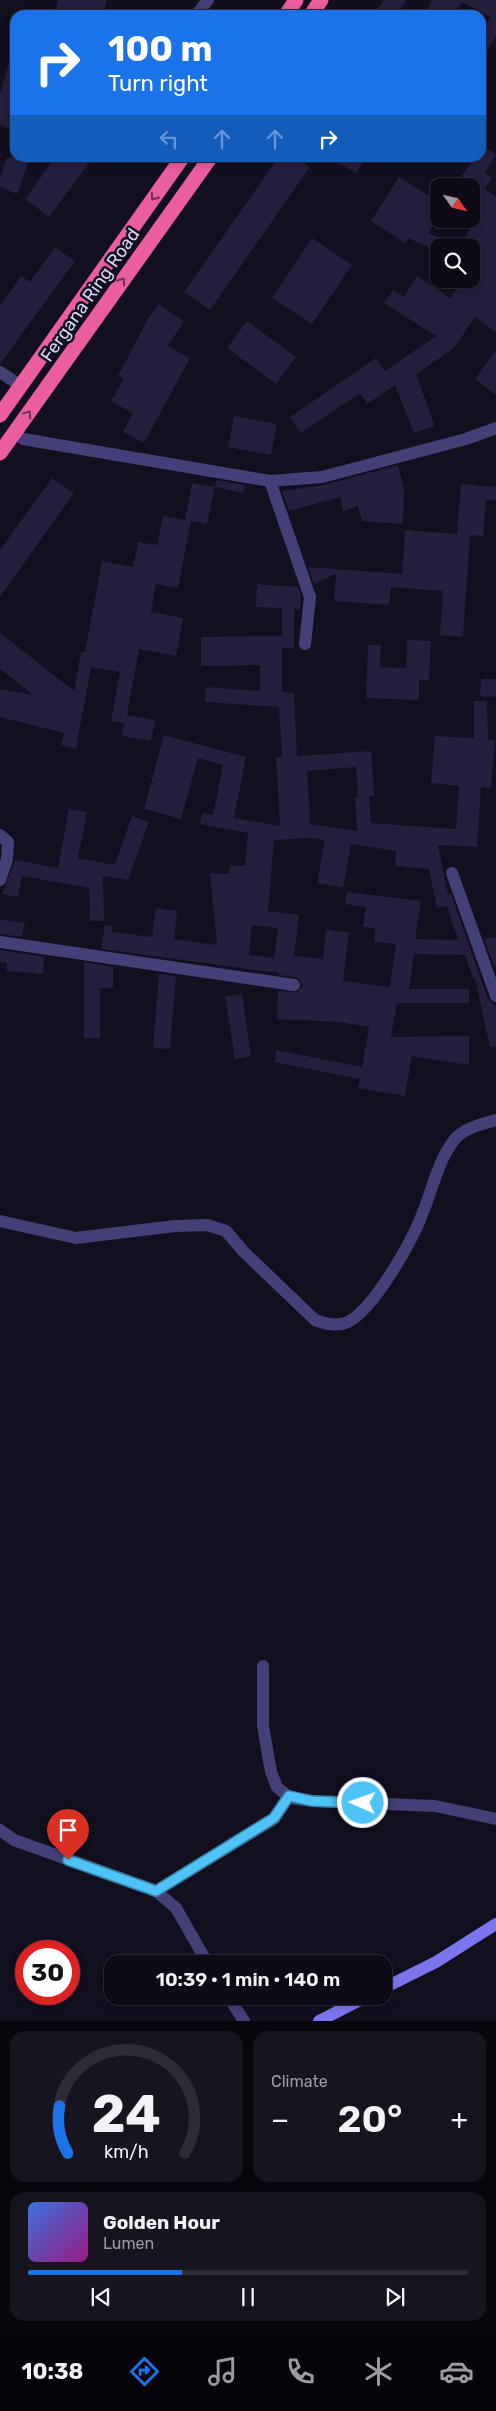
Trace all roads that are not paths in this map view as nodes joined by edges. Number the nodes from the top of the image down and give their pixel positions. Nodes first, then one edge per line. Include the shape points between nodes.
1 (208, 0) edge
2 (200, 10) edge
3 (178, 162) edge
4 (207, 162) edge
5 (0, 372) edge
6 (21, 386) junction
7 (0, 415) edge
8 (496, 428) edge
9 (15, 433) junction
10 (0, 453) edge
11 (270, 481) junction
12 (305, 644) dead end
13 (0, 835) edge
14 (452, 872) dead end
15 (0, 880) edge
16 (0, 942) edge
17 (294, 985) dead end
18 (496, 996) edge
19 (496, 1120) edge
20 (0, 1221) edge
21 (263, 1666) dead end
22 (289, 1796) junction
23 (496, 1819) edge
24 (0, 1830) edge
25 (156, 1891) junction
26 (496, 1924) edge
27 (203, 1955) edge
28 (392, 1984) edge
29 (234, 2005) edge
30 (350, 2005) edge
31 (244, 2021) edge
32 (318, 2021) edge

1 - 2 street
3 -> 6 highway, Fergana Ring Road
9 -> 4 highway, Fergana Ring Road
5 - 6 street
6 - 7 highway, Fergana Ring Road
8 - 11 street via 322,477
9 - 10 highway, Fergana Ring Road
9 - 11 street via 23,439
11 - 12 street via 310,597
13 - 15 street via 8,842 7,859
14 - 18 street
16 - 17 street
19 - 20 street via 456,1137 446,1152 423,1214 386,1282 370,1304 348,1322 329,1325 315,1320 226,1231 207,1225 76,1238
21 - 22 street via 263,1726 271,1772 277,1787
22 - 23 street via 312,1801 435,1806
22 - 25 street via 274,1818
24 - 25 street via 14,1840
25 - 27 street via 176,1908
26 - 28 street via 436,1962
29 - 31 street
30 - 32 street

